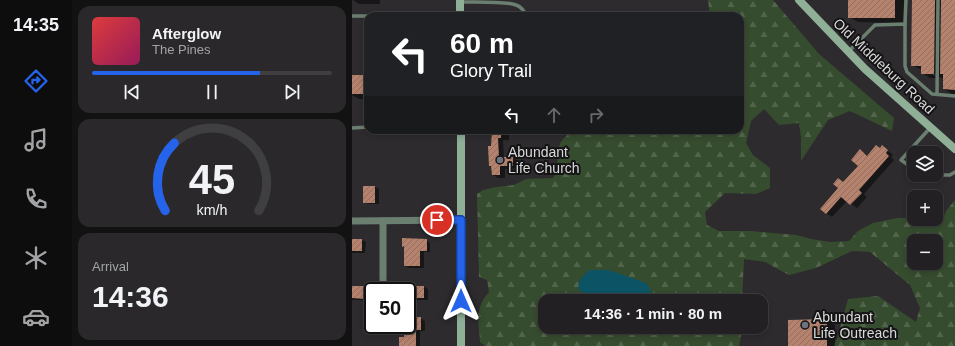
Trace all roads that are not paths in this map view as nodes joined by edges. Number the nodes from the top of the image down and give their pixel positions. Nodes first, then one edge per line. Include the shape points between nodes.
1 (799, 0) edge
2 (906, 0) edge
3 (938, 0) edge
4 (460, 1) edge
5 (460, 12) edge
6 (525, 12) edge
7 (352, 16) edge
8 (364, 16) edge
9 (905, 24) junction
10 (848, 52) junction
11 (937, 94) junction
12 (955, 96) edge
13 (364, 127) edge
14 (352, 128) edge
15 (931, 128) junction
16 (461, 134) edge
17 (914, 146) edge
18 (955, 149) edge
19 (907, 154) edge
20 (907, 164) edge
21 (955, 172) edge
22 (943, 175) edge
23 (461, 220) junction
24 (352, 221) edge
25 (383, 221) junction
26 (383, 282) edge
27 (461, 346) edge

1 - 10 main road, Old Middleburg Road
2 - 9 lane
3 - 11 lane
4 - 5 main road
4 - 6 lane via 509,3 517,5
7 - 8 lane
9 - 10 lane via 875,25
9 - 11 lane via 906,69 932,94
10 - 15 main road, Old Middleburg Road
11 - 12 lane
13 - 14 lane
15 - 17 lane
15 - 18 main road, Old Middleburg Road
16 - 23 main road
19 - 20 lane via 901,160
21 - 22 lane
23 - 25 street
23 - 27 main road
24 - 25 street
25 - 26 street

